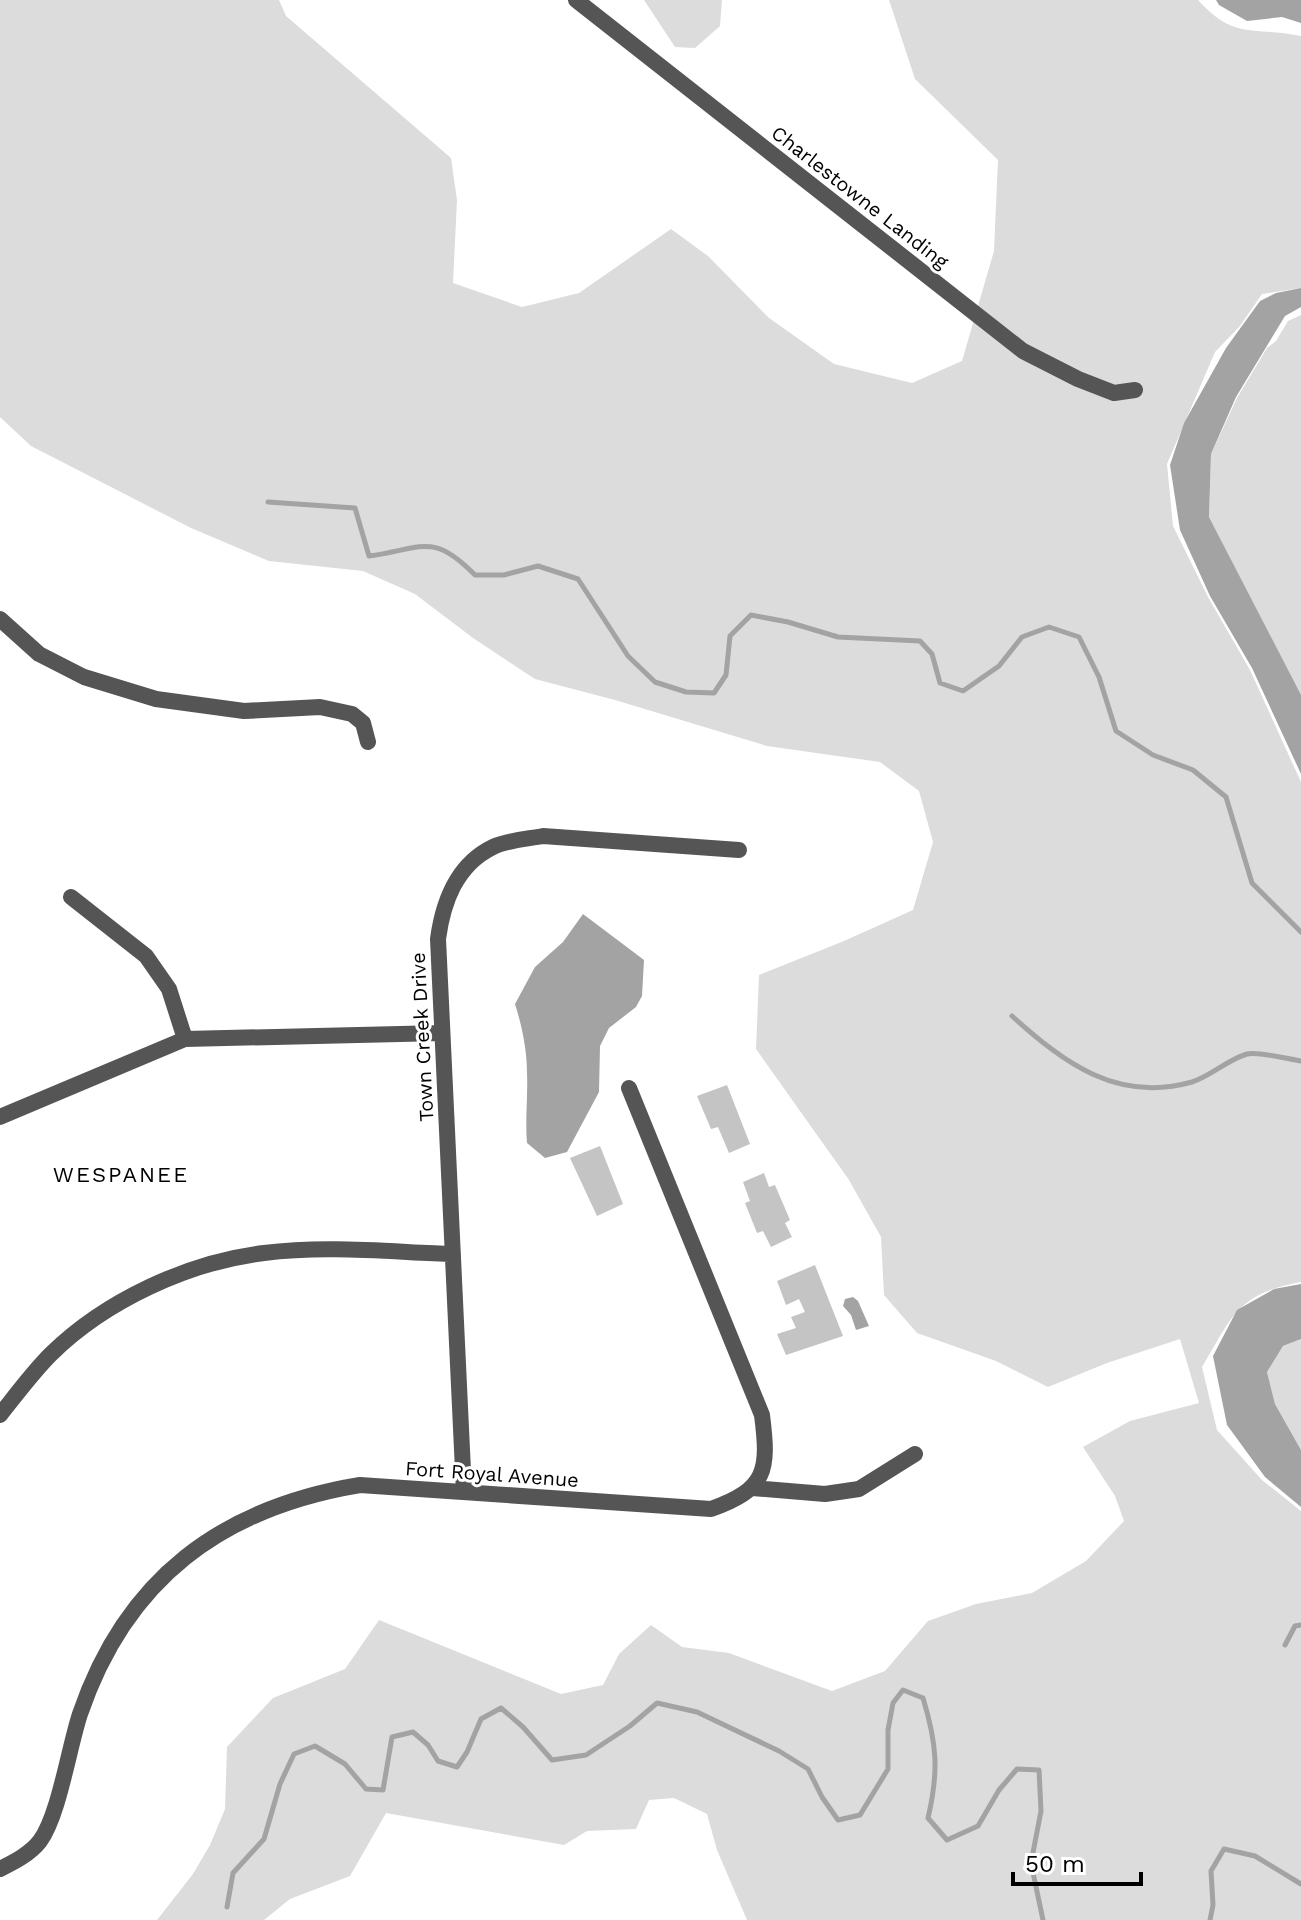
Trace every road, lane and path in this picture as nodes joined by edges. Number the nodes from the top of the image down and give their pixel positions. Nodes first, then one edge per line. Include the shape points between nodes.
1 (576, 0) edge
2 (1135, 390) dead end
3 (0, 619) edge
4 (368, 742) dead end
5 (739, 850) dead end
6 (71, 897) dead end
7 (442, 1033) junction
8 (185, 1039) junction
9 (629, 1088) dead end
10 (0, 1117) edge
11 (453, 1254) junction
12 (0, 1415) edge
13 (915, 1454) dead end
14 (752, 1488) junction
15 (464, 1492) junction
16 (0, 1869) edge

1 - 2 street, Charlestowne Landing via 1023,351 1114,393
3 - 4 street via 39,654 84,677 156,699 244,711 320,707 352,714 363,723
5 - 7 street, Town Creek Drive via 543,836 493,847 453,884 442,909
6 - 8 street via 146,956 169,989
7 - 8 street
7 - 11 street, Town Creek Drive
8 - 10 street
9 - 14 street via 762,1415 763,1473
11 - 12 street via 308,1249 200,1267 98,1317 52,1354
11 - 15 street, Town Creek Drive
13 - 14 street via 859,1489 825,1494
14 - 15 street, Fort Royal Avenue via 711,1509
15 - 16 street, Fort Royal Avenue via 360,1485 319,1492 229,1527 180,1559 139,1603 107,1653 81,1713 40,1841

